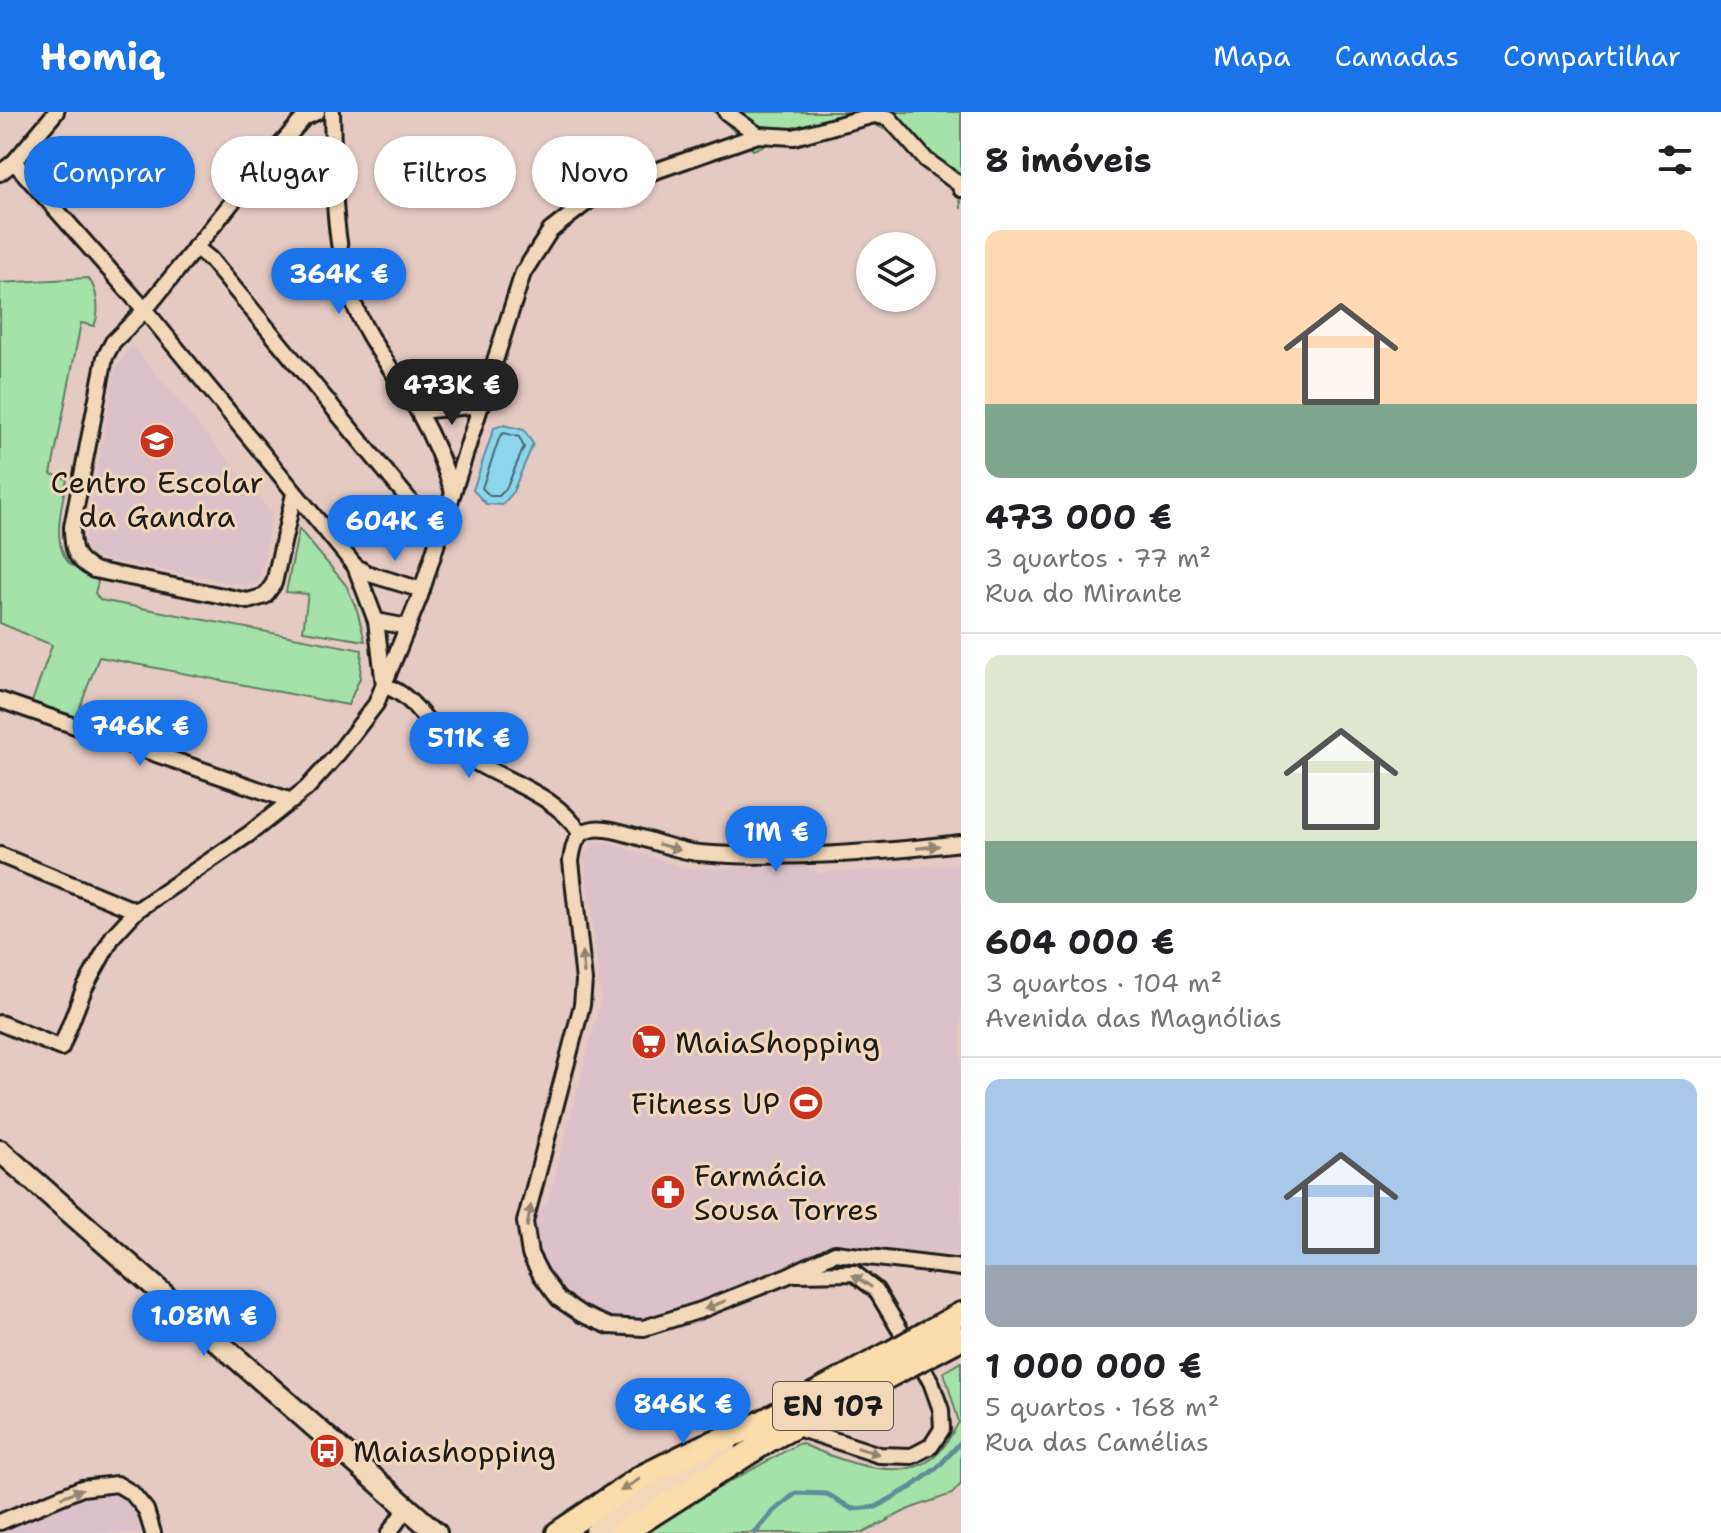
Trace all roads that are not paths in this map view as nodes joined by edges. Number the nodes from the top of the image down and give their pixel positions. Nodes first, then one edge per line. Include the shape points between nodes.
1 (56, 112) edge
2 (317, 112) edge
3 (332, 112) edge
4 (726, 112) edge
5 (890, 115) edge
6 (758, 135) junction
7 (14, 162) junction
8 (0, 173) edge
9 (961, 189) edge
10 (195, 247) junction
11 (145, 310) junction
12 (482, 405) junction
13 (418, 411) junction
14 (453, 492) junction
15 (294, 494) junction
16 (439, 536) junction
17 (355, 566) junction
18 (422, 590) junction
19 (376, 621) junction
20 (408, 627) junction
21 (384, 686) junction
22 (0, 700) edge
23 (292, 801) junction
24 (587, 831) junction
25 (961, 843) edge
26 (0, 855) edge
27 (136, 911) junction
28 (0, 1023) edge
29 (0, 1151) edge
30 (961, 1268) edge
31 (787, 1276) junction
32 (961, 1314) edge
33 (961, 1338) edge
34 (931, 1342) junction
35 (894, 1362) junction
36 (794, 1427) junction
37 (760, 1434) junction
38 (408, 1506) junction
39 (0, 1522) edge
40 (153, 1533) edge
41 (389, 1533) edge
42 (436, 1533) edge
43 (558, 1533) edge
44 (595, 1533) edge
45 (623, 1533) edge

1 - 7 street
2 - 10 street via 304,118
3 - 13 street via 340,244 351,296
4 - 6 street
5 - 6 street via 794,137
5 - 9 street via 926,160
6 - 12 street via 604,189 550,231 523,273
7 - 8 street
7 - 11 street
10 - 11 street
10 - 16 street
11 - 15 street
11 - 15 street via 105,357 72,527 72,544 81,563 248,601 265,596 274,583
12 - 13 street
12 - 14 street
13 - 14 street
14 - 16 street
15 - 17 street
16 - 18 street
17 - 18 street
17 - 19 street
18 - 20 street
19 - 20 street
19 - 21 street
20 - 21 street
21 - 23 street via 358,729
21 - 24 street via 397,689 449,744 542,795
22 - 23 street
23 - 27 street
24 -> 25 street via 609,830 702,853 786,855
31 -> 24 street via 644,1328 609,1326 559,1299 530,1254 525,1222 582,1005 581,937 571,861 574,842
26 - 27 street
27 - 28 street via 113,936 61,1048
29 - 38 main road
30 - 31 street via 835,1253
36 -> 31 street via 879,1455 912,1456 931,1446 942,1429 931,1382 876,1290 854,1273
32 - 34 main road, EN 107
33 - 34 main road, EN 107
34 - 35 main road, EN 107, bridge
35 - 36 main road, EN 107
35 - 37 main road, EN 107
36 - 37 main road, EN 107
37 -> 43 main road, EN 107 via 704,1446 643,1476
37 - 44 main road, EN 107 via 639,1501
37 - 45 main road, EN 107
38 - 41 street
38 - 42 main road
39 -> 40 street via 82,1488 117,1484 146,1510

